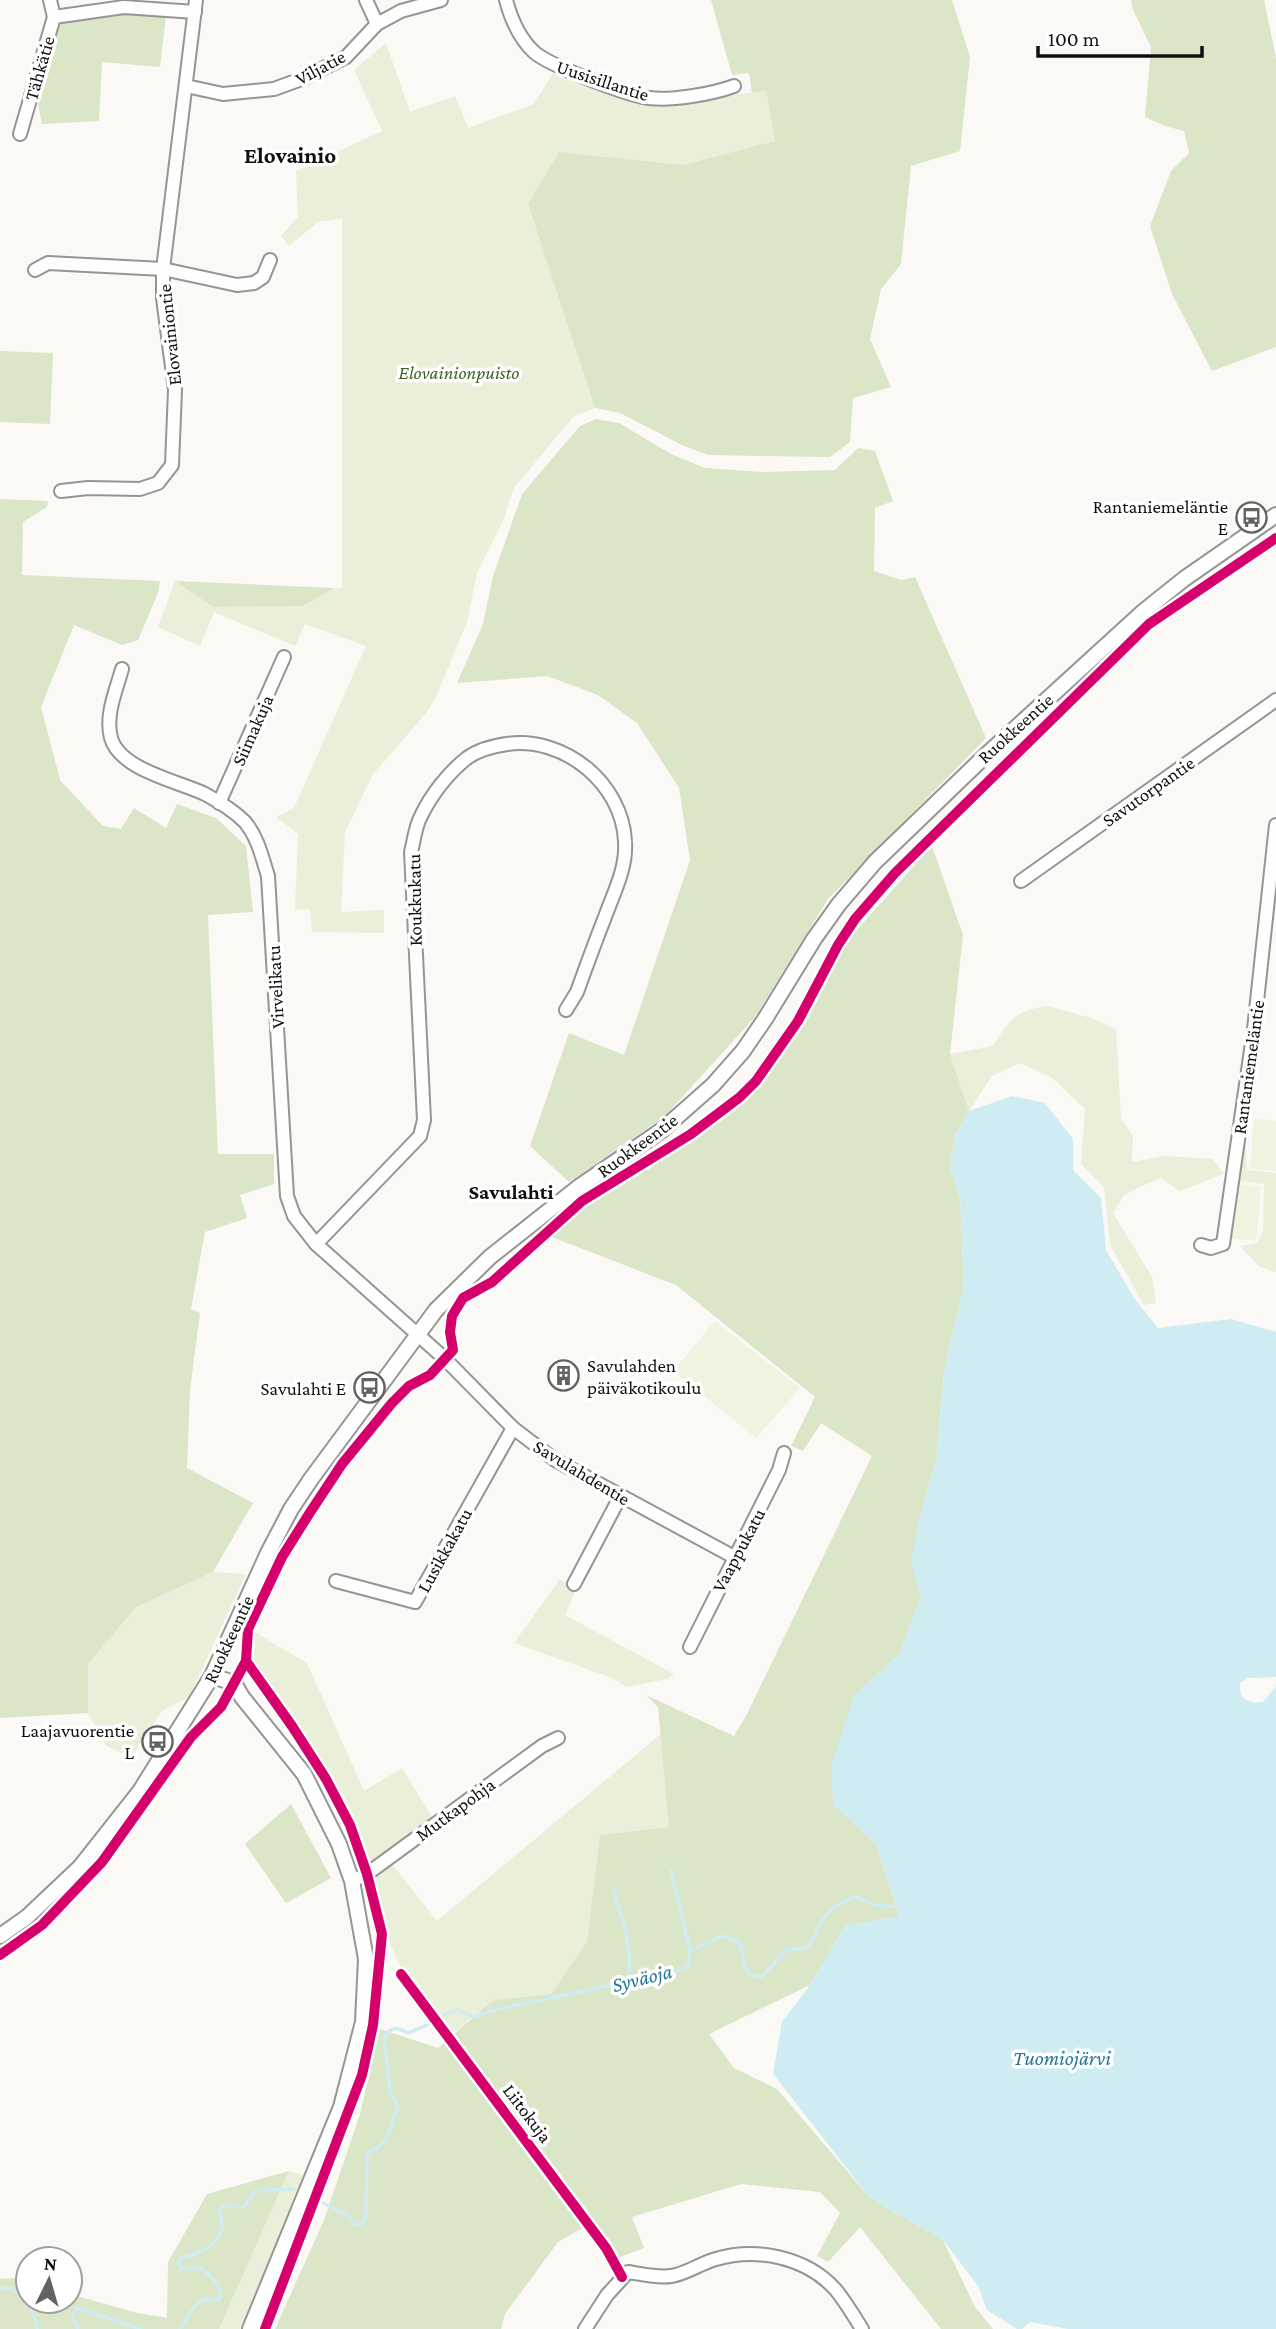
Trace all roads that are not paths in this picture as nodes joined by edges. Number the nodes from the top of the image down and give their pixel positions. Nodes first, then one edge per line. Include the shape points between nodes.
1 (50, 0) edge
2 (366, 0) edge
3 (441, 0) edge
4 (506, 0) edge
5 (195, 6) edge
6 (54, 17) junction
7 (377, 24) junction
8 (186, 86) junction
9 (734, 86) dead end
10 (20, 134) dead end
11 (270, 260) dead end
12 (163, 269) junction
13 (35, 270) dead end
14 (61, 491) dead end
15 (1276, 515) edge
16 (284, 657) dead end
17 (122, 669) dead end
18 (1276, 700) edge
19 (219, 803) junction
20 (1276, 825) edge
21 (1021, 881) dead end
22 (566, 1010) dead end
23 (316, 1244) junction
24 (1201, 1245) dead end
25 (417, 1336) junction
26 (513, 1428) junction
27 (784, 1453) dead end
28 (620, 1497) junction
29 (734, 1557) junction
30 (336, 1581) dead end
31 (574, 1584) dead end
32 (690, 1647) dead end
33 (212, 1676) junction
34 (558, 1738) dead end
35 (352, 1881) junction
36 (0, 1936) edge
37 (250, 2329) edge
38 (585, 2329) edge
39 (862, 2329) edge

1 - 6 street
2 - 7 street
3 - 7 street, Viljatie via 401,11
4 - 9 street, Uusisillantie via 518,33 534,52 558,67 649,98
5 - 6 street, Tähkätie via 124,6
5 - 8 street, Elovainiontie
6 - 10 street, Tähkätie
7 - 8 street, Viljatie via 346,57 274,89 223,94
8 - 12 street, Elovainiontie
11 - 12 street via 263,277 237,285
12 - 13 street via 48,262
12 - 14 street, Elovainiontie via 175,390 172,465 158,483 140,489
15 - 25 street, Ruokkeentie via 1144,611 907,830 839,904 743,1051 713,1085 662,1130 580,1186 490,1257 457,1287
16 - 19 street, Siimakuja
17 - 19 street, Virvelikatu via 109,716 111,739 121,756
18 - 21 street, Savutorpantie
19 - 23 street, Virvelikatu via 244,821 258,842 268,876 287,1196 294,1216
20 - 24 street, Rantaniemeläntie via 1254,1029 1223,1244 1217,1248
22 - 23 street, Koukkukatu via 622,871 624,827 610,792 588,768 545,746 496,746 467,758 437,789 419,818 411,852 424,1120 419,1136
23 - 25 street, Virvelikatu
25 - 26 street, Savulahdentie
25 - 33 street, Ruokkeentie via 291,1509
26 - 28 street, Savulahdentie via 555,1460
26 - 30 street, Lusikkakatu via 415,1602
27 - 29 street, Vaappukatu
28 - 29 street, Savulahdentie
28 - 31 street
29 - 32 street, Vaappukatu
33 - 35 street via 234,1683 304,1774
33 - 36 street, Ruokkeentie via 141,1791 96,1848 58,1890
34 - 35 street, Mutkapohja
35 - 37 street via 366,1959 363,2022 341,2107
38 - 39 street via 628,2272 673,2276 717,2259 754,2254 794,2262 819,2276

